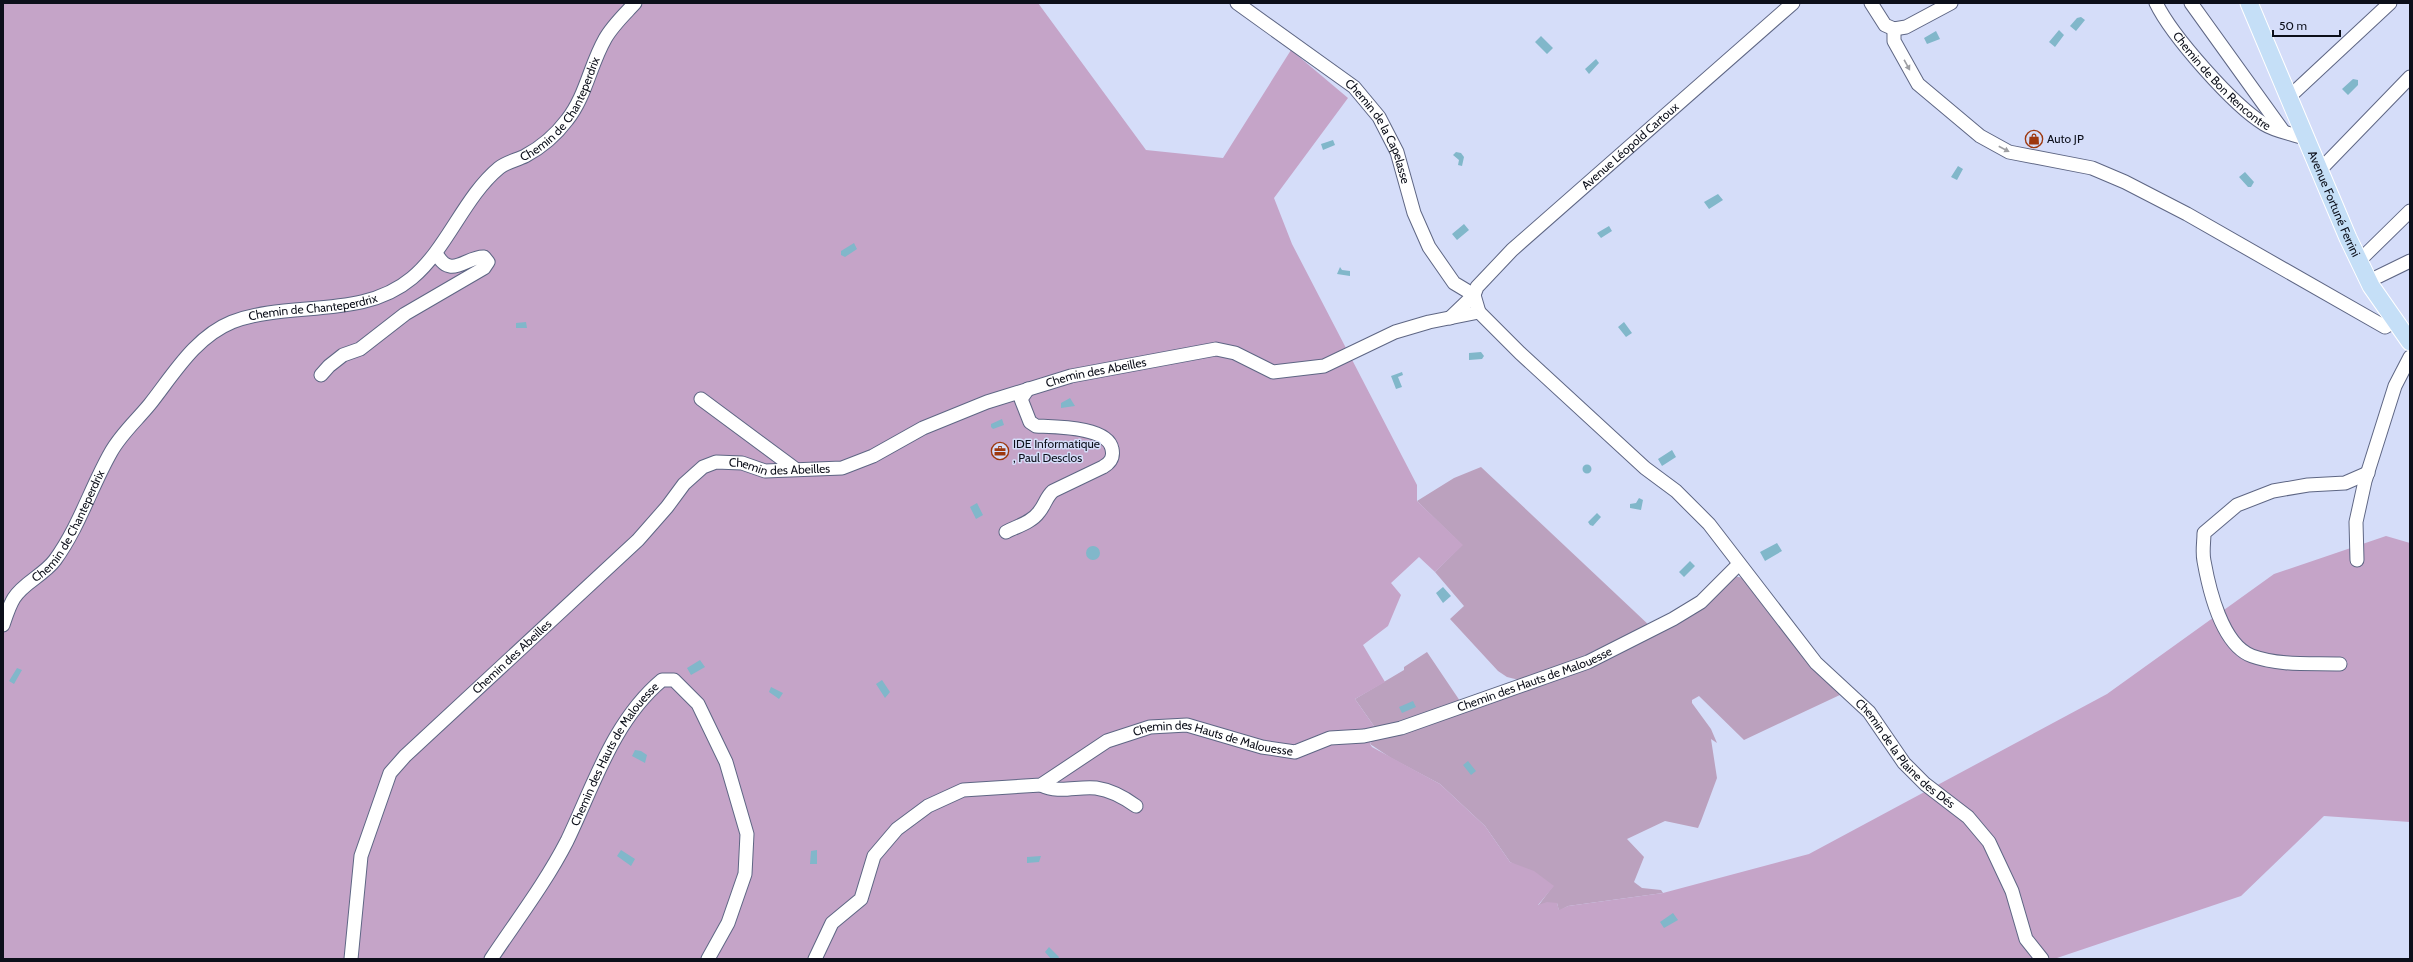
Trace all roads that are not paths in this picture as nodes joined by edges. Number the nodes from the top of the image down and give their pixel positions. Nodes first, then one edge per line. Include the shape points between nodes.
1 (635, 3) edge
2 (1236, 3) edge
3 (1793, 3) edge
4 (1871, 3) edge
5 (1951, 3) edge
6 (2156, 3) edge
7 (2191, 3) edge
8 (2244, 3) edge
9 (2249, 3) edge
10 (2390, 3) edge
11 (1894, 29) junction
12 (2270, 58) junction
13 (2410, 77) edge
14 (2288, 98) junction
15 (2283, 131) junction
16 (2305, 138) junction
17 (2319, 171) junction
18 (2410, 211) edge
19 (436, 253) junction
20 (2359, 261) junction
21 (2410, 261) edge
22 (2369, 281) junction
23 (1474, 295) junction
24 (1479, 312) junction
25 (1450, 318) junction
26 (2394, 322) junction
27 (2410, 342) edge
28 (2410, 357) edge
29 (321, 375) dead end
30 (1028, 389) junction
31 (701, 399) dead end
32 (794, 468) junction
33 (2368, 473) junction
34 (1006, 532) dead end
35 (2357, 560) dead end
36 (1739, 564) junction
37 (3, 625) edge
38 (2340, 664) dead end
39 (1041, 785) junction
40 (1136, 806) dead end
41 (351, 959) edge
42 (492, 959) edge
43 (708, 959) edge
44 (815, 959) edge
45 (2042, 959) edge

1 - 19 street, Chemin de Chanteperdrix via 605,38 588,81 569,118 549,142 500,167 471,200
2 - 23 street, Chemin de la Capelasse via 1354,87 1379,117 1397,152 1414,213 1429,247 1454,283
3 - 23 street, Avenue Léopold Cartoux via 1512,250 1477,287
4 - 11 street via 1886,25
5 - 11 street via 1906,27
6 - 15 street, Chemin de Bon Rencontre via 2194,57 2246,111 2265,125
7 - 15 street
8 - 12 main road, Avenue Fortuné Ferrini
9 - 12 main road, Avenue Fortuné Ferrini
10 - 14 street
11 -> 26 street via 1894,41 1918,84 1980,136 2009,152 2092,168 2125,182 2187,214 2385,328
12 - 14 main road, Avenue Fortuné Ferrini
13 - 17 street
14 - 16 main road, Avenue Fortuné Ferrini
15 - 16 street, Chemin de Bon Rencontre
16 - 17 main road, Avenue Fortuné Ferrini
17 - 20 main road, Avenue Fortuné Ferrini
18 - 20 street
19 - 29 street via 441,262 448,266 466,264 479,257 484,257 488,262 484,268 405,314 360,349 329,366
19 - 37 street, Chemin de Chanteperdrix via 413,278 395,291 378,298 332,307 274,312 244,318 214,331 182,361 119,439 71,534 54,561 14,597
20 - 22 main road, Avenue Fortuné Ferrini
21 - 22 street
22 - 26 main road, Avenue Fortuné Ferrini
23 - 24 street
23 - 25 street, Chemin des Abeilles
24 - 25 street, Chemin des Abeilles
24 - 36 street, Chemin de la Plaine des Dés via 1645,468 1676,491 1709,524
25 - 30 street, Chemin des Abeilles via 1395,332 1324,366 1273,372 1235,353 1216,349 1070,376
26 - 27 main road, Avenue Fortuné Ferrini
28 - 33 street via 2395,386
30 - 32 street, Chemin des Abeilles via 986,402 923,428 873,456 842,468
30 - 34 street via 1021,399 1030,422 1036,426 1099,434 1112,447 1112,456 1103,468 1048,495 1035,517
31 - 32 street
32 - 41 street, Chemin des Abeilles via 765,471 731,462 716,462 703,467 684,484 638,540 405,756 390,773 361,856
33 - 35 street via 2356,522
33 - 38 street via 2345,483 2308,485 2273,491 2237,505 2204,533 2204,560 2221,620 2232,642 2251,656 2286,663
36 - 39 street, Chemin des Hauts de Malouesse via 1701,602 1588,662 1401,728 1364,736 1330,738 1295,752 1262,747 1187,725 1150,727 1107,741
36 - 45 street, Chemin de la Plaine des Dés via 1816,663 1869,712 1904,763 1925,784 1968,817 1989,842 2012,890 2026,939
39 - 40 street via 1049,789 1063,790 1097,788 1122,797
39 - 44 street via 963,790 928,806 897,829 874,856 861,899 832,922
42 - 43 street, Chemin des Hauts de Malouesse via 566,841 591,784 632,711 662,680 674,680 698,704 726,762 746,834 745,874 728,923

